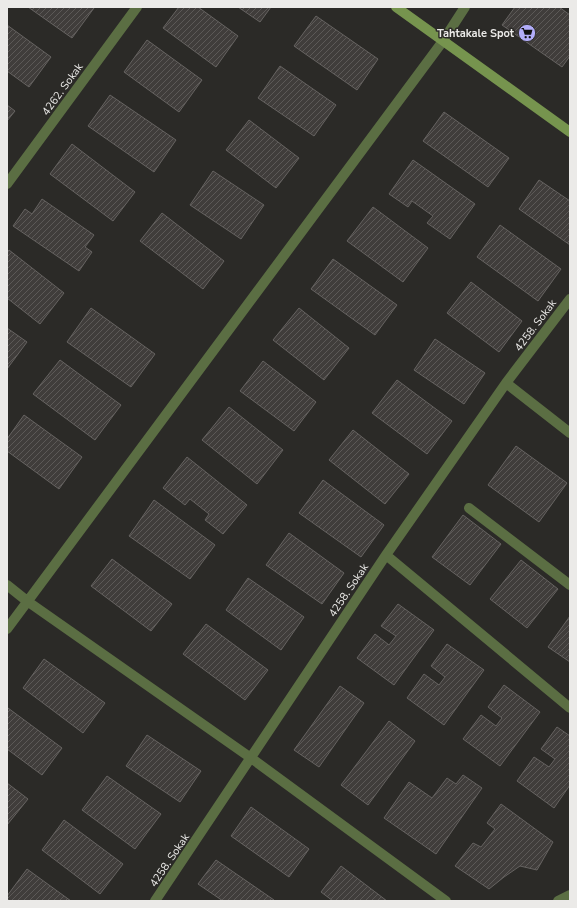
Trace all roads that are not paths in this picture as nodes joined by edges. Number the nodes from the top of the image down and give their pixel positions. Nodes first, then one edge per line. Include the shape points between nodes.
1 (137, 7) edge
2 (396, 7) edge
3 (465, 7) edge
4 (443, 41) junction
5 (570, 132) edge
6 (7, 184) edge
7 (570, 299) edge
8 (506, 383) junction
9 (570, 433) edge
10 (469, 508) dead end
11 (386, 555) junction
12 (7, 585) edge
13 (570, 585) edge
14 (27, 601) junction
15 (7, 629) edge
16 (570, 708) edge
17 (251, 758) junction
18 (570, 895) edge
19 (155, 901) edge
20 (446, 901) edge
21 (558, 901) edge

1 - 6 street, 4262. Sokak
2 - 4 street
3 - 4 street
4 - 5 street
4 - 14 street
7 - 8 street, 4258. Sokak
8 - 9 street
8 - 11 street, 4258. Sokak
10 - 13 street
11 - 16 street
11 - 17 street, 4258. Sokak
12 - 14 street
14 - 15 street
14 - 17 street
17 - 19 street, 4258. Sokak
17 - 20 street
18 - 21 street

